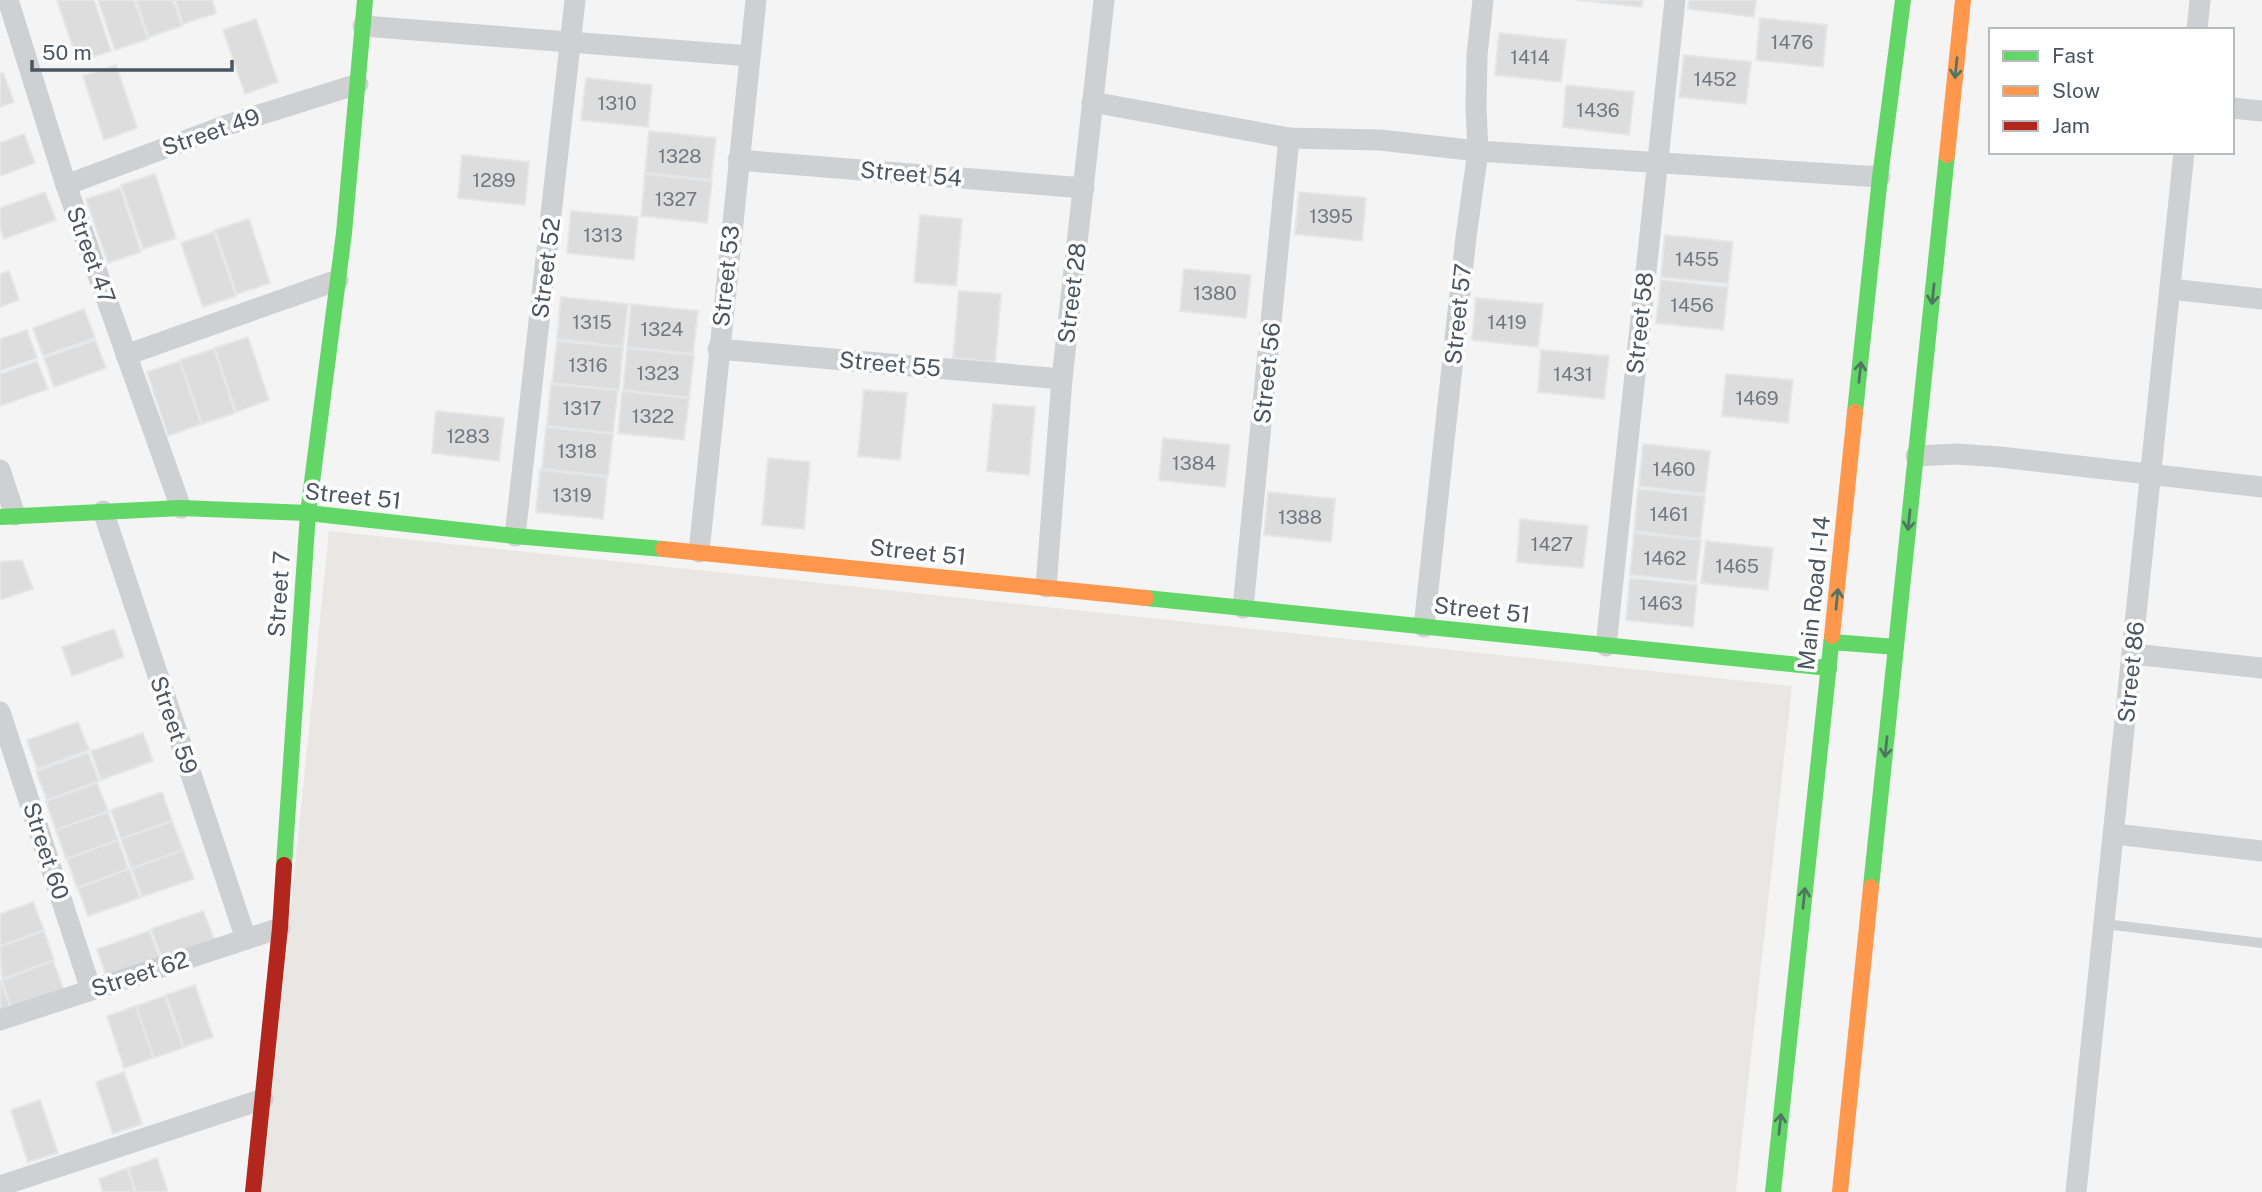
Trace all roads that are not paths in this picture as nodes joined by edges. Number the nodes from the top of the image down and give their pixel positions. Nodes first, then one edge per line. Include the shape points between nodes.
1 (9, 0) edge
2 (365, 0) edge
3 (575, 0) edge
4 (756, 0) edge
5 (1104, 0) edge
6 (1483, 0) edge
7 (1675, 0) edge
8 (1903, 0) edge
9 (1963, 0) edge
10 (2200, 0) edge
11 (363, 26) junction
12 (2197, 28) edge
13 (572, 40) junction
14 (750, 56) junction
15 (358, 84) junction
16 (1093, 102) junction
17 (2234, 108) edge
18 (2262, 111) edge
19 (1289, 138) junction
20 (1478, 151) junction
21 (2184, 154) edge
22 (738, 160) junction
23 (1657, 161) junction
24 (1880, 177) junction
25 (66, 185) junction
26 (1084, 188) junction
27 (338, 280) junction
28 (2170, 289) junction
29 (2262, 299) edge
30 (718, 349) junction
31 (126, 355) junction
32 (1062, 379) junction
33 (1916, 456) junction
34 (0, 470) edge
35 (2150, 475) junction
36 (2262, 487) edge
37 (181, 508) junction
38 (103, 511) junction
39 (308, 513) junction
40 (8, 516) edge
41 (515, 537) junction
42 (699, 552) junction
43 (1046, 587) junction
44 (1244, 608) junction
45 (1424, 627) junction
46 (1832, 642) junction
47 (1606, 646) junction
48 (1896, 647) junction
49 (2133, 654) junction
50 (1829, 668) junction
51 (2262, 668) edge
52 (0, 712) edge
53 (2115, 834) junction
54 (2262, 851) edge
55 (2105, 924) junction
56 (280, 928) junction
57 (246, 939) junction
58 (2262, 943) edge
59 (91, 990) junction
60 (0, 1020) edge
61 (263, 1099) junction
62 (0, 1186) edge
63 (253, 1192) edge
64 (1773, 1192) edge
65 (1840, 1192) edge
66 (2077, 1192) edge

1 - 25 street, Street 47
2 - 11 street, Street 7
3 - 13 street, Street 52
4 - 14 street, Street 53
5 - 16 street, Street 28
6 - 20 street, Street 57 via 1476,95
7 - 23 street, Street 58
8 - 24 street, Main Road I-14
9 -> 33 street
10 - 12 street
11 - 13 street
11 - 15 street, Street 7
13 - 14 street
13 - 41 street, Street 52
14 - 22 street, Street 53
15 - 25 street, Street 49 via 227,125
15 - 27 street, Street 7
16 - 19 street
16 - 26 street, Street 28
17 - 18 street
19 - 20 street via 1380,140
19 - 44 street, Street 56
20 - 23 street
20 - 45 street, Street 57
21 - 28 street, Street 86
22 - 26 street, Street 54
22 - 30 street, Street 53
23 - 24 street
23 - 47 street, Street 58
46 -> 24 street, Main Road I-14
25 - 31 street, Street 47
26 - 32 street, Street 28
27 - 31 street
27 - 39 street, Street 7
28 - 29 street
28 - 35 street, Street 86
30 - 32 street, Street 55
30 - 42 street, Street 53
31 - 37 street, Street 47
32 - 43 street, Street 28
33 - 35 street via 2000,457
33 -> 48 street
34 - 40 street
35 - 36 street
35 - 49 street, Street 86
37 - 38 street, Street 51
37 - 39 street, Street 51
38 - 40 street, Street 51
38 - 57 street, Street 59
39 - 41 street, Street 51
39 - 56 street, Street 7
41 - 42 street, Street 51
42 - 43 street, Street 51
43 - 44 street, Street 51
44 - 45 street, Street 51
45 - 47 street, Street 51
46 - 48 street
46 - 50 street, Main Road I-14
47 - 50 street, Street 51
48 -> 65 street
49 - 51 street
49 - 53 street, Street 86
64 -> 50 street, Main Road I-14
52 - 59 street, Street 60
53 - 54 street
53 - 55 street, Street 86
55 - 58 lane
55 - 66 street, Street 86
56 - 57 street, Street 62
56 - 61 street, Street 7
57 - 59 street, Street 62
59 - 60 street, Street 62
61 - 62 street
61 - 63 street, Street 7

